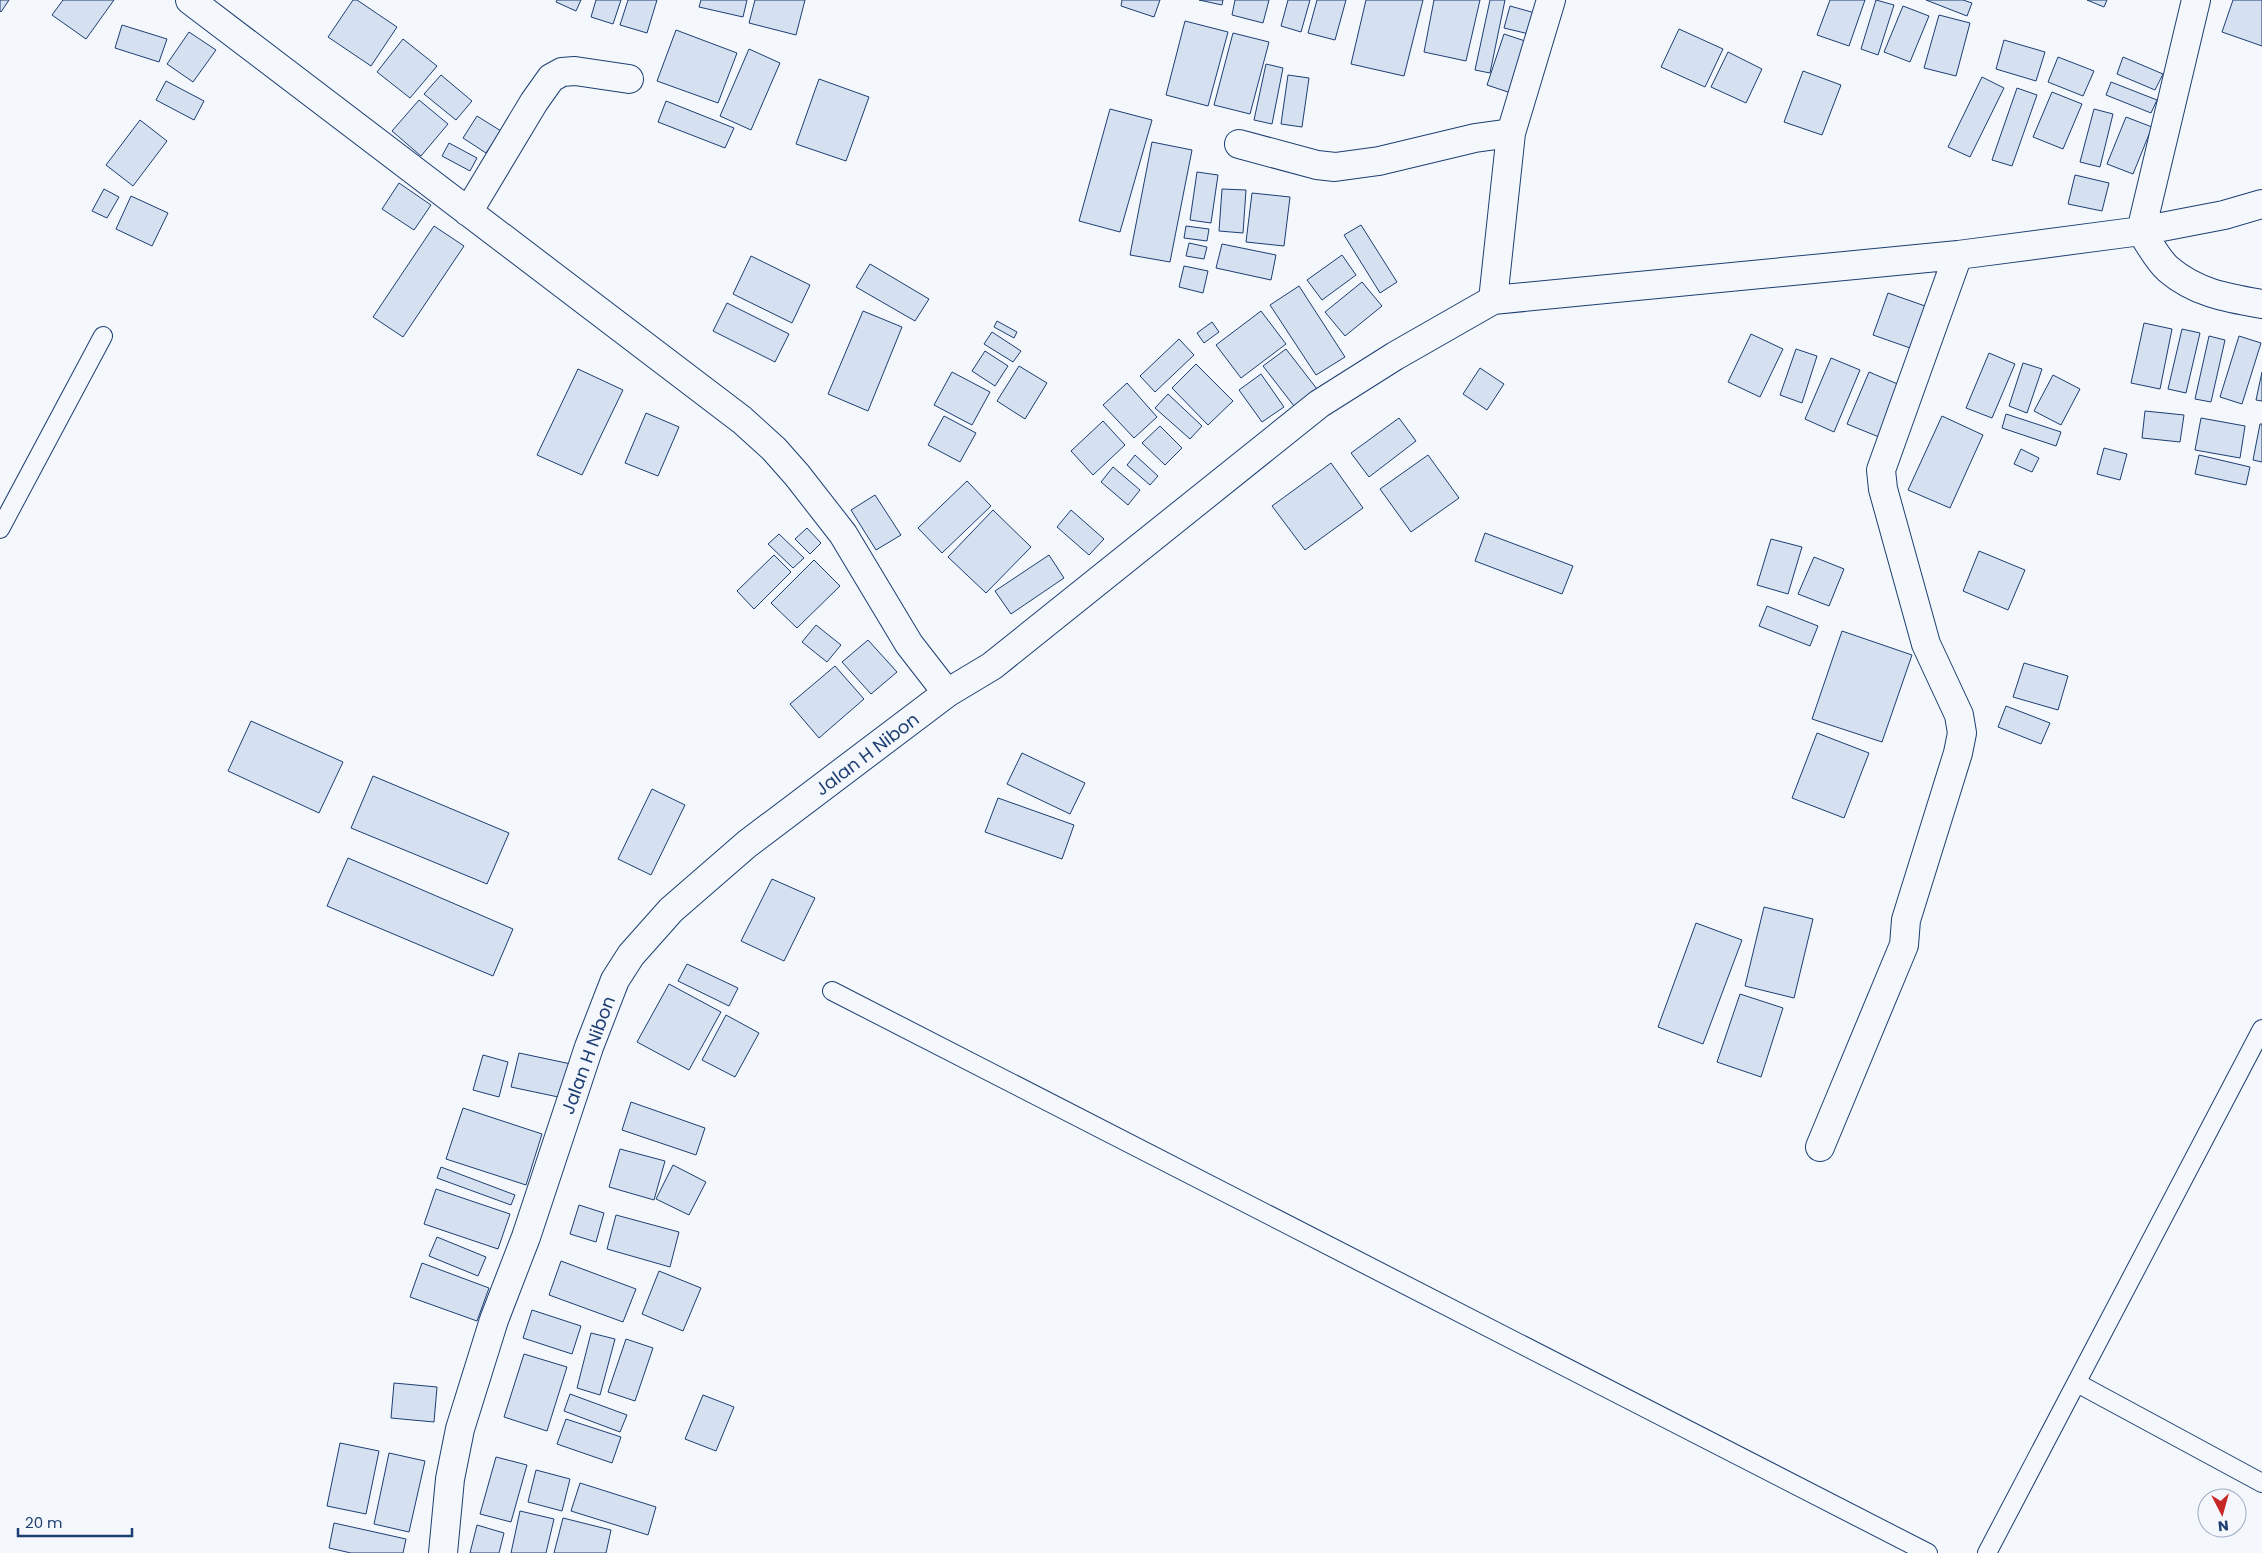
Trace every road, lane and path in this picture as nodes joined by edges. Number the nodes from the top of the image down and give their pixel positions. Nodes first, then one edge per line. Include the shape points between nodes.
1 (190, 0) edge
2 (1551, 0) edge
3 (2196, 0) edge
4 (629, 79) dead end
5 (1512, 132) junction
6 (1239, 144) dead end
7 (2262, 204) edge
8 (468, 212) junction
9 (2141, 231) junction
10 (1958, 254) junction
11 (1494, 300) junction
12 (2262, 304) edge
13 (103, 336) dead end
14 (0, 529) edge
15 (948, 693) junction
16 (832, 991) dead end
17 (2262, 1029) edge
18 (1820, 1146) dead end
19 (2077, 1383) junction
20 (2262, 1484) edge
21 (443, 1553) edge
22 (1928, 1553) edge
23 (1988, 1553) edge

1 - 8 street
2 - 5 street
3 - 9 street
4 - 8 street via 575,72 562,72 551,78
5 - 6 street via 1379,161 1335,167
5 - 11 street
7 - 9 street
8 - 15 street via 742,420 774,449 843,534 909,644
9 - 10 street
9 - 12 street via 2167,268 2187,282 2214,296
10 - 11 street
10 - 18 street via 1881,470 1883,489 1926,644 1959,715 1962,733 1906,920 1904,945
11 - 15 street, Jalan H Nibon via 1319,404 992,666
13 - 14 lane
15 - 21 street, Jalan H Nibon via 747,844 671,910 631,955 615,980 586,1056 526,1238 494,1320 460,1429 450,1479
16 - 22 lane
17 - 19 lane
19 - 20 lane
19 - 23 lane

